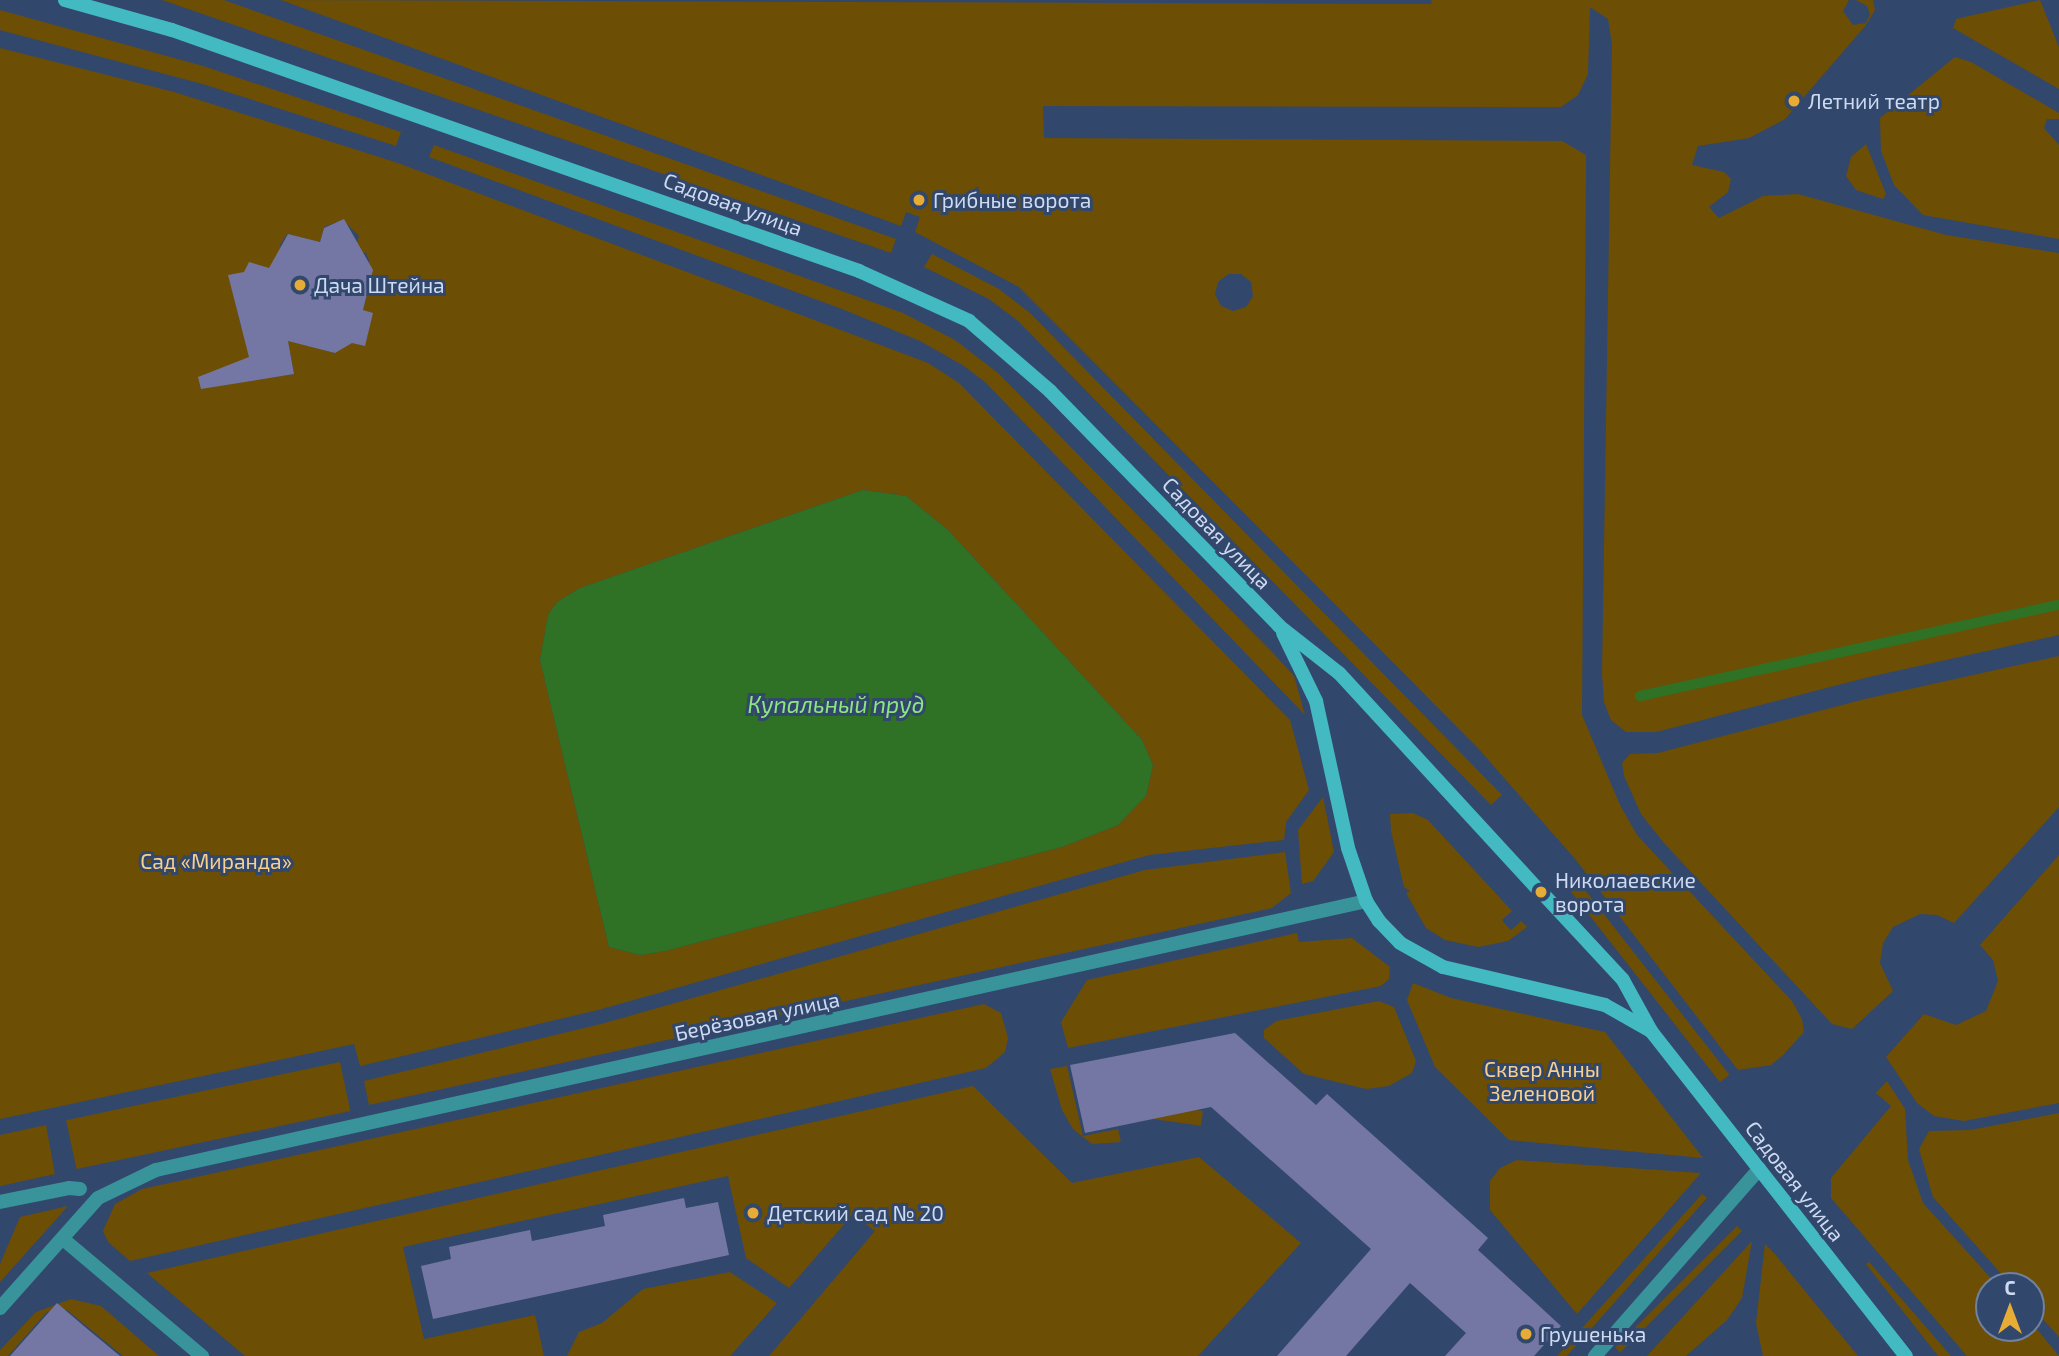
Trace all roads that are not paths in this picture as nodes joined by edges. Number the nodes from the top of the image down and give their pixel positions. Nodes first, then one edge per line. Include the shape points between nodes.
1 (65, 0) edge
2 (1279, 626) junction
3 (1366, 901) junction
4 (1651, 1031) junction
5 (1759, 1169) junction
6 (80, 1189) dead end
7 (0, 1202) edge
8 (63, 1239) junction
9 (0, 1308) edge
10 (202, 1356) edge
11 (1595, 1356) edge
12 (1906, 1356) edge

1 - 2 main road, Садовая улица via 172,30 504,145 880,278 940,304 986,333 1021,363
2 - 3 main road, Садовая улица via 1316,701 1348,848
2 - 4 main road, Садовая улица via 1339,673 1623,980
3 - 4 main road, Садовая улица via 1400,943 1443,967 1605,1005
3 - 8 street, Берёзовая улица via 156,1170 98,1198
4 - 5 main road, Садовая улица
5 - 11 street
5 - 12 main road, Садовая улица
6 - 7 street
8 - 9 street, Берёзовая улица
8 - 10 street

